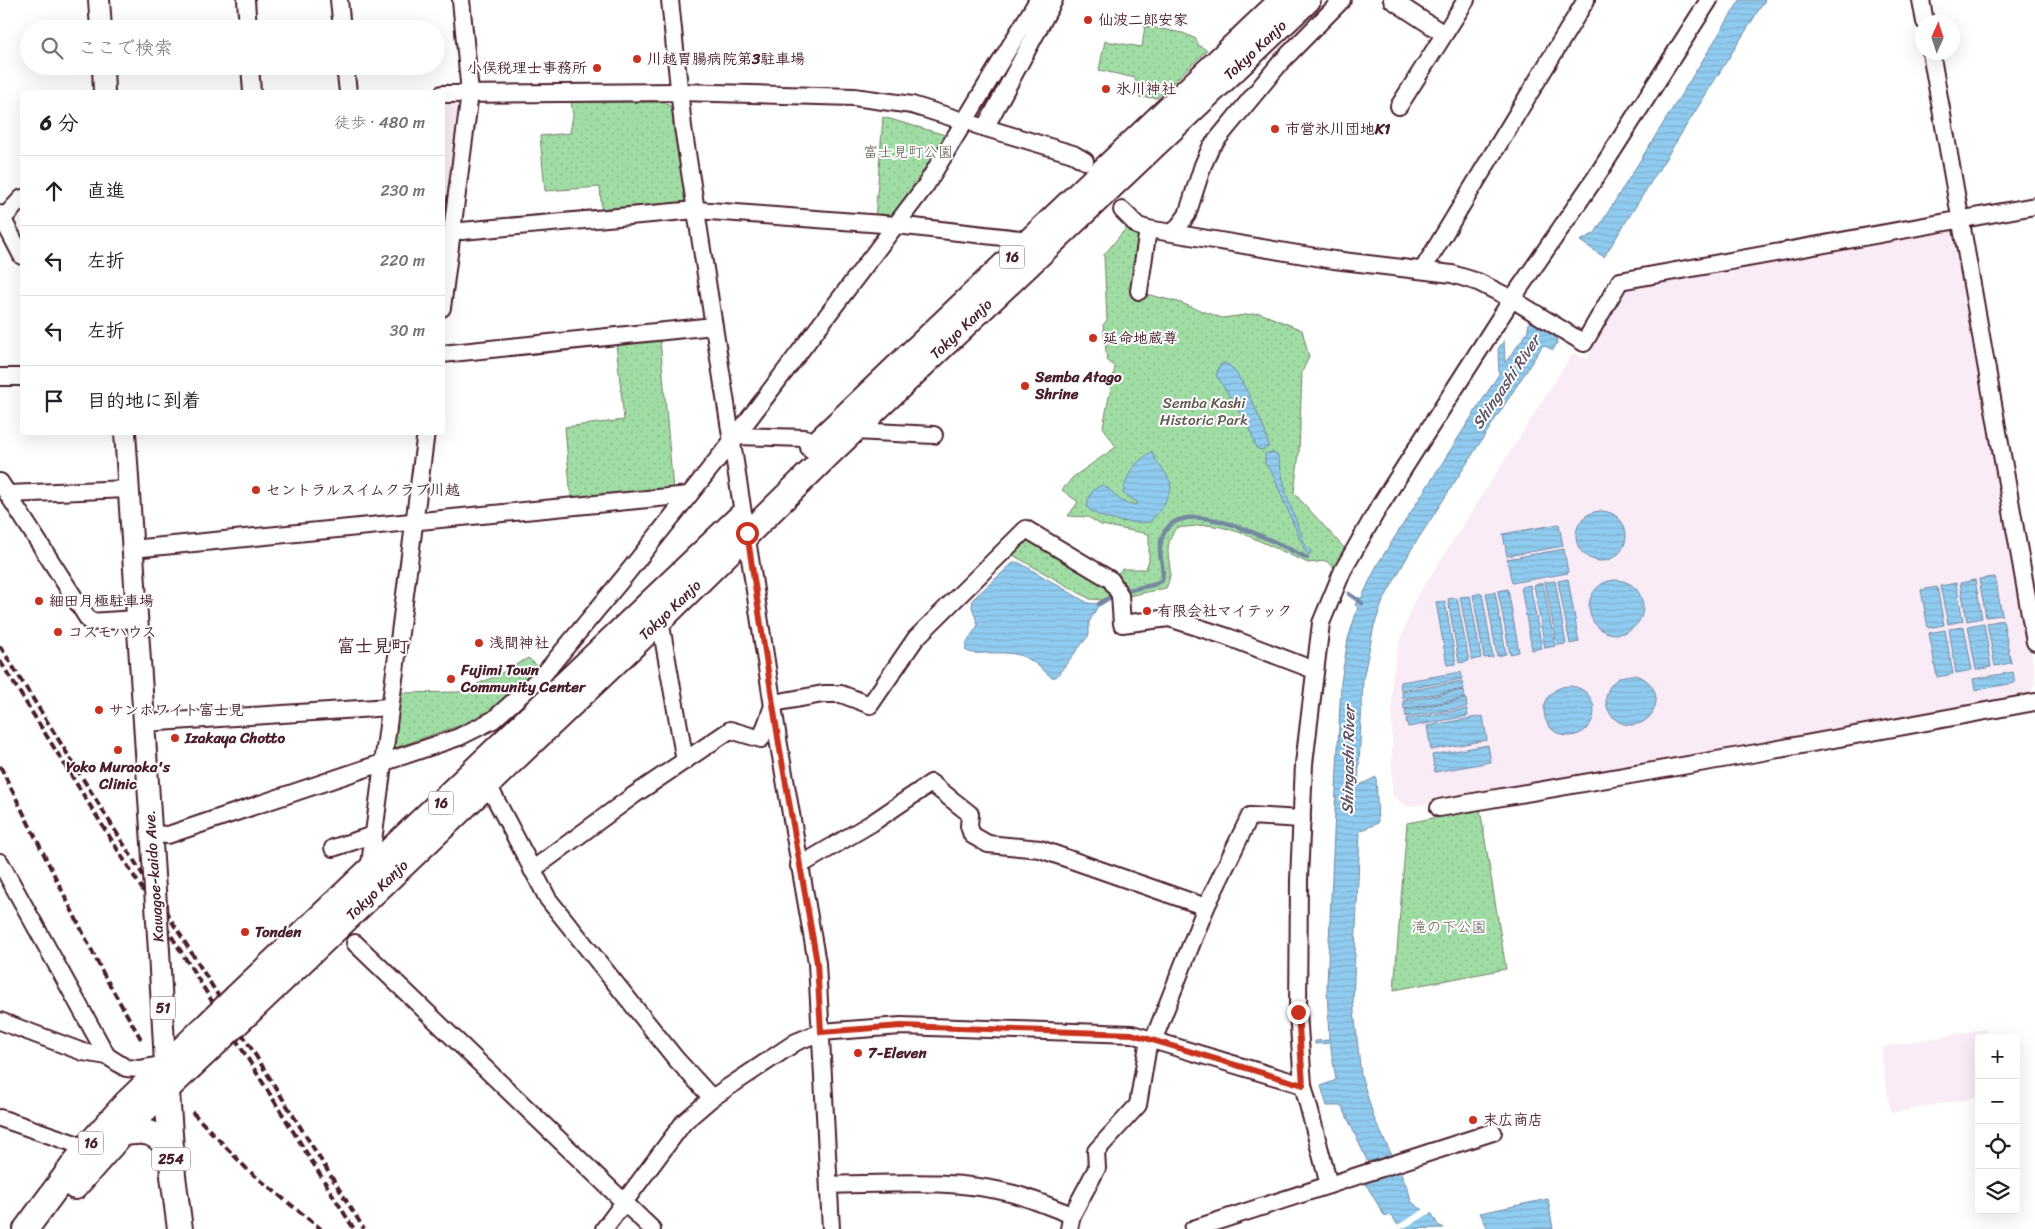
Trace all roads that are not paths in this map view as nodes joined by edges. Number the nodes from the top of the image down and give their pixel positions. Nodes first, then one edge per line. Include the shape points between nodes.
1 (99, 0) edge
2 (246, 0) edge
3 (339, 0) edge
4 (461, 0) edge
5 (670, 0) edge
6 (1038, 0) edge
7 (1054, 0) edge
8 (1282, 0) edge
9 (1308, 0) edge
10 (1342, 0) edge
11 (1392, 0) edge
12 (1466, 0) edge
13 (1586, 0) edge
14 (1709, 0) edge
15 (1921, 0) edge
16 (1924, 15) edge
17 (100, 20) edge
18 (247, 20) edge
19 (341, 20) edge
20 (1444, 34) junction
21 (1932, 60) edge
22 (103, 75) edge
23 (251, 75) edge
24 (346, 75) edge
25 (104, 90) edge
26 (252, 90) edge
27 (348, 90) edge
28 (679, 92) junction
29 (470, 93) junction
30 (445, 94) edge
31 (1399, 106) dead end
32 (957, 119) dead end
33 (1085, 161) dead end
34 (20, 200) edge
35 (2035, 206) edge
36 (696, 210) junction
37 (1122, 210) dead end
38 (1, 218) edge
39 (1962, 219) junction
40 (896, 225) junction
41 (1148, 229) junction
42 (454, 230) junction
43 (1174, 232) junction
44 (1029, 240) junction
45 (20, 252) edge
46 (1423, 269) junction
47 (445, 288) edge
48 (1138, 291) dead end
49 (1512, 299) junction
50 (714, 326) junction
51 (445, 354) edge
52 (0, 377) edge
53 (20, 377) edge
54 (854, 431) junction
55 (125, 435) edge
56 (426, 435) edge
57 (934, 436) dead end
58 (734, 438) junction
59 (818, 442) junction
60 (4, 488) edge
61 (128, 490) junction
62 (689, 495) junction
63 (414, 521) junction
64 (745, 523) junction
65 (132, 550) junction
66 (2030, 591) edge
67 (136, 619) junction
68 (660, 620) junction
69 (2035, 642) edge
70 (1314, 670) junction
71 (2035, 702) edge
72 (774, 703) junction
73 (390, 707) junction
74 (144, 723) junction
75 (685, 761) junction
76 (382, 763) junction
77 (487, 783) junction
78 (1440, 808) dead end
79 (1302, 819) junction
80 (372, 835) junction
81 (151, 839) junction
82 (334, 848) dead end
83 (0, 862) edge
84 (799, 866) junction
85 (532, 870) junction
86 (369, 872) junction
87 (1206, 907) junction
88 (355, 943) dead end
89 (242, 1006) junction
90 (0, 1021) edge
91 (821, 1032) junction
92 (209, 1036) junction
93 (1151, 1040) junction
94 (107, 1056) junction
95 (165, 1064) junction
96 (1303, 1085) junction
97 (166, 1088) junction
98 (712, 1098) junction
99 (0, 1118) edge
100 (1493, 1132) dead end
101 (121, 1134) junction
102 (85, 1150) junction
103 (170, 1152) junction
104 (829, 1185) junction
105 (1329, 1186) junction
106 (624, 1203) junction
107 (1071, 1222) edge
108 (26, 1229) edge
109 (42, 1229) edge
110 (180, 1229) edge
111 (604, 1229) edge
112 (652, 1229) edge
113 (831, 1229) edge
114 (1193, 1229) edge

1 - 17 main road
2 - 18 street
3 - 19 street
4 - 29 street
5 - 28 street
6 - 40 street via 945,156
7 - 33 street via 980,127 1073,154
8 - 44 highway, Tokyo Kanjo / 16
9 - 54 highway, Tokyo Kanjo / 16
10 - 43 street via 1281,62 1211,148 1187,215
11 - 20 street
12 - 20 street
13 - 46 street
14 - 49 street via 1596,177
15 - 16 street
20 - 31 street
21 - 39 street
22 - 25 main road
23 - 26 street
24 - 27 street
28 - 29 street
28 - 32 street via 884,99 912,104
28 - 36 street
29 - 30 street
29 - 42 street
34 - 38 street
35 - 39 street
36 - 40 street
36 - 42 street
36 - 50 street
37 - 41 street via 1138,226
38 - 45 street
39 - 49 street via 1620,281 1584,343
39 - 66 street
40 - 44 street
40 - 58 street
41 - 43 street
41 - 48 street
42 - 47 street
43 - 46 street via 1334,260
44 - 59 highway, Tokyo Kanjo / 16
46 - 49 street via 1471,280
49 - 70 street via 1379,507 1343,570 1321,624
50 - 51 street
50 - 58 street
52 - 53 street
54 - 57 street
54 - 64 highway, Tokyo Kanjo / 16
55 - 61 main road, Kawagoe-kaido Ave. / 51
56 - 63 street
58 - 59 street via 805,438
58 - 62 street
58 - 64 street
59 - 64 highway, Tokyo Kanjo / 16
60 - 61 street
60 - 67 street via 90,622
61 - 65 main road, Kawagoe-kaido Ave. / 51
62 - 63 street
62 - 76 street via 544,675 505,710 459,738
63 - 65 street
63 - 73 street
64 - 68 highway, Tokyo Kanjo / 16
64 - 72 street
64 - 86 highway, Tokyo Kanjo / 16
65 - 67 main road, Kawagoe-kaido Ave. / 51
66 - 69 street
67 - 74 main road, Kawagoe-kaido Ave. / 51
68 - 75 street
68 - 77 highway, Tokyo Kanjo / 16
70 - 72 street via 1169,618 1116,629 1120,595 1111,580 1026,529 916,638 870,705 841,694
70 - 79 street
71 - 78 street
72 - 75 street via 761,739 730,730
72 - 84 street
73 - 74 street
73 - 76 street
74 - 81 main road, Kawagoe-kaido Ave. / 51
75 - 85 street
76 - 80 street
76 - 81 street
77 - 85 street
77 - 89 highway, Tokyo Kanjo / 16
79 - 87 street via 1250,816
79 - 96 street via 1298,1012
80 - 82 street
80 - 86 street
81 - 95 main road, Kawagoe-kaido Ave. / 51, bridge
83 - 94 street
84 - 87 street via 931,783 964,807 970,814 968,826 972,835 988,844 1040,849
84 - 91 street via 817,963
85 - 98 street via 570,930
86 - 89 highway, Tokyo Kanjo / 16
87 - 93 street
88 - 106 street
89 - 92 highway, Tokyo Kanjo / 16, bridge
90 - 94 street via 83,1052
91 - 93 street via 901,1026 1081,1031 1132,1034
91 - 98 street via 796,1042
91 - 104 street
92 - 95 highway, Tokyo Kanjo / 16
92 - 97 highway, Tokyo Kanjo / 16
93 - 96 street
93 - 107 street via 1138,1104 1096,1151 1097,1168
94 - 95 street via 126,1068 140,1070
95 - 97 highway, Kawagoe-kaido Ave. / 254
95 - 102 highway, Tokyo Kanjo / 16 via 126,1102
96 - 105 street
97 - 101 highway, Tokyo Kanjo / 16
97 - 103 highway, Kawagoe-kaido Ave. / 254
98 - 106 street via 679,1127
99 - 102 street
100 - 105 street
101 - 103 highway via 144,1131 154,1134 162,1139
101 - 109 highway, Tokyo Kanjo / 16 via 61,1202
102 - 108 highway, Tokyo Kanjo / 16
103 - 110 highway, Kawagoe-kaido Ave. / 254
104 - 107 street via 921,1183 972,1186 1014,1194
104 - 113 street
105 - 114 street
106 - 111 street
106 - 112 street

